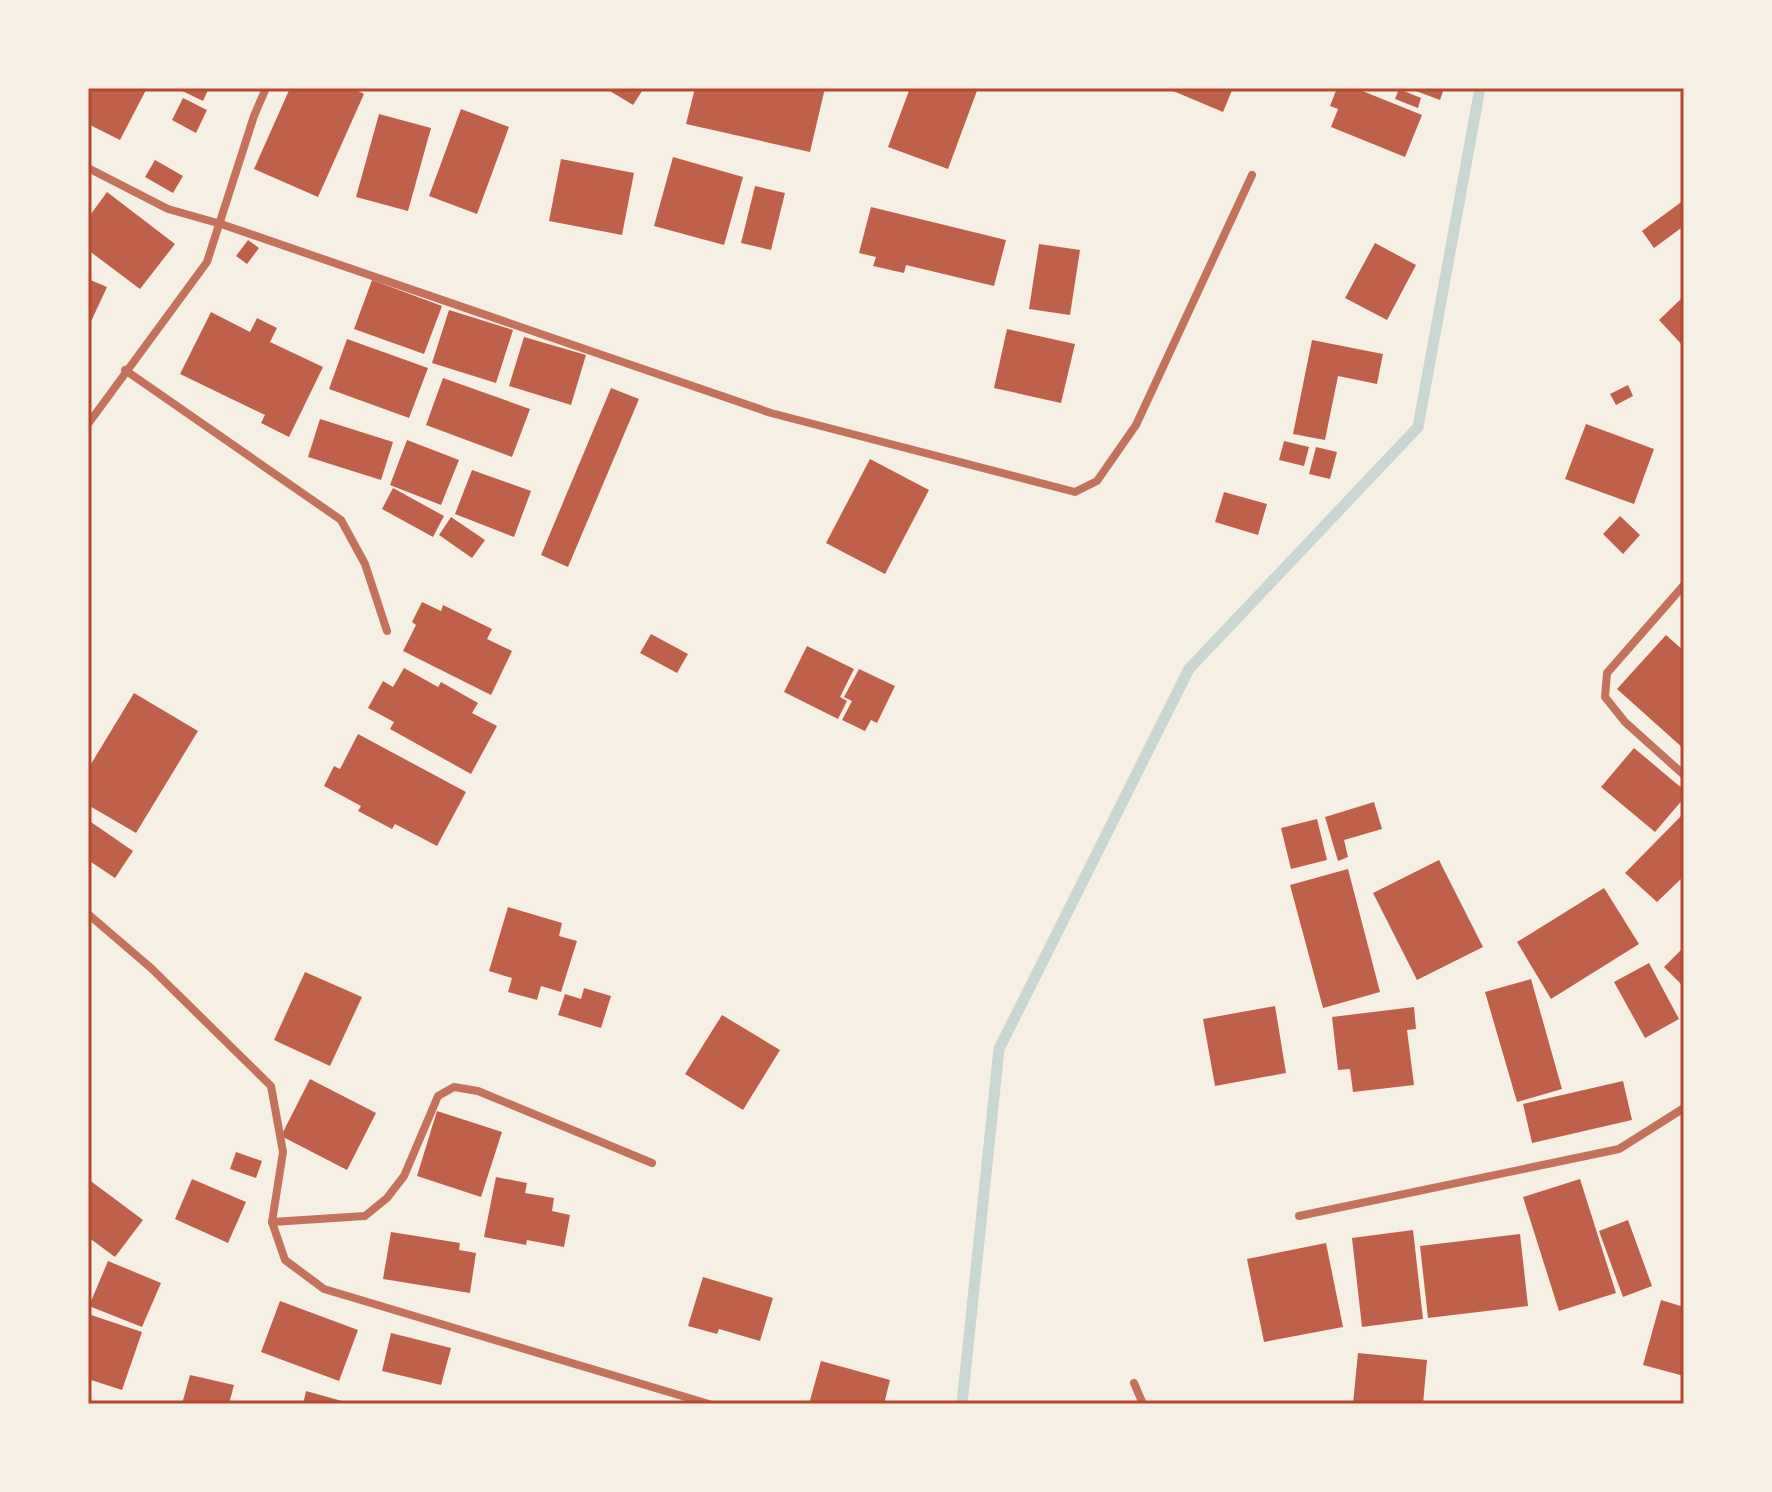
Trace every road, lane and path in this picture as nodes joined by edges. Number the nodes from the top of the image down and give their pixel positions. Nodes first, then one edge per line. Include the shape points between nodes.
1 (266, 88) edge
2 (88, 168) edge
3 (1252, 175) dead end
4 (221, 224) junction
5 (125, 370) junction
6 (88, 424) edge
7 (1684, 585) edge
8 (387, 631) dead end
9 (1684, 775) edge
10 (88, 914) edge
11 (1684, 1108) edge
12 (652, 1163) dead end
13 (1299, 1216) dead end
14 (272, 1222) junction
15 (1134, 1383) dead end
16 (709, 1404) edge
17 (1143, 1404) edge

1 - 4 street
2 - 4 street via 168,209
3 - 4 street via 1136,425 1097,481 1075,492 771,413
4 - 5 street via 207,262
5 - 6 street
5 - 8 street via 341,520 365,564
7 - 9 street via 1607,673 1605,697
10 - 14 street via 271,1086 283,1152
11 - 13 street via 1619,1149
12 - 14 street via 478,1091 454,1087 438,1096 404,1176 365,1216
14 - 16 street via 285,1260 324,1289
15 - 17 street

